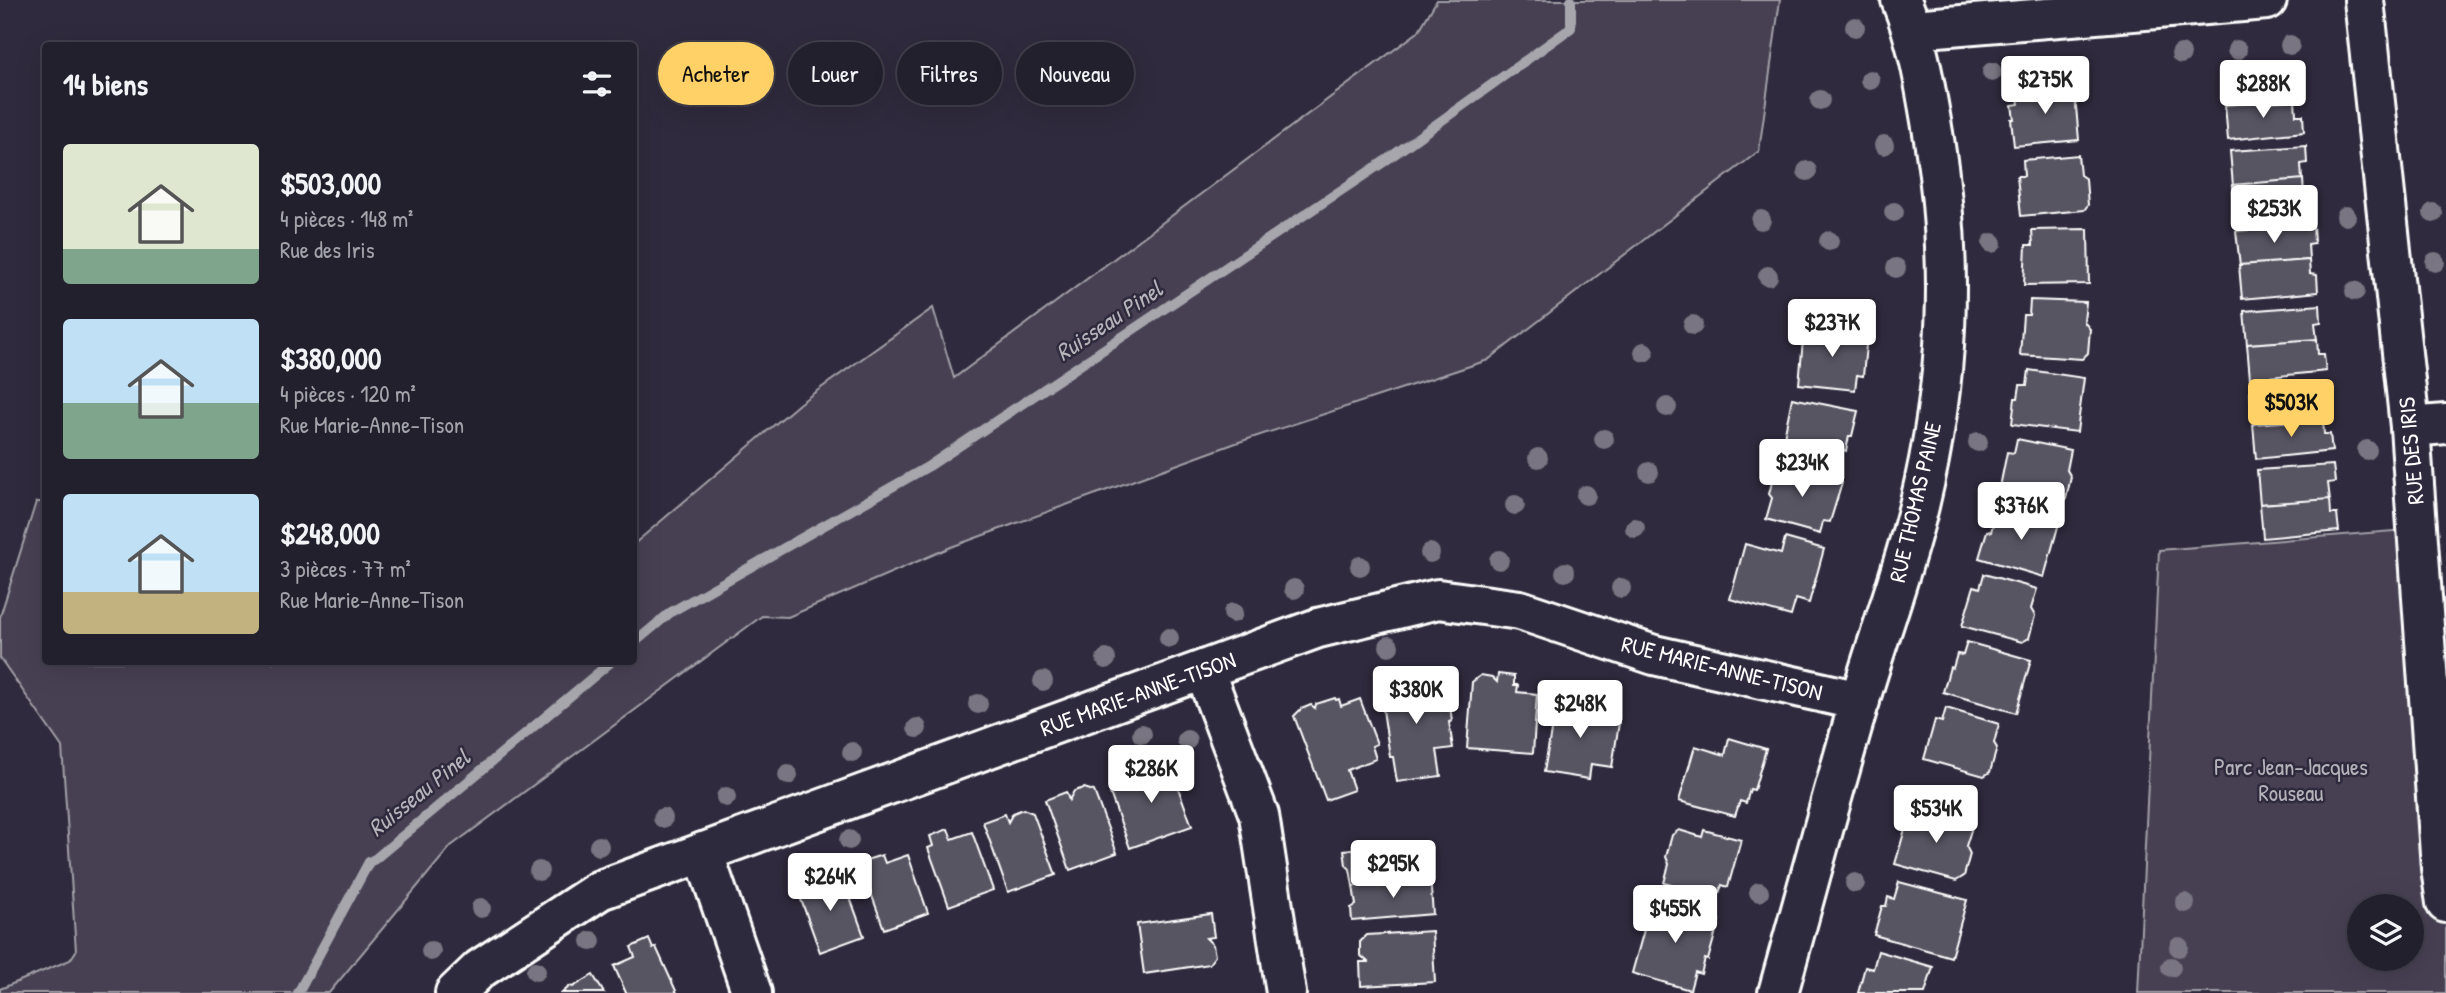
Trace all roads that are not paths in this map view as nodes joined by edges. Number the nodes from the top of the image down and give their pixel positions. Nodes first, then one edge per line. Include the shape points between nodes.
1 (2267, 0) edge
2 (2364, 0) edge
3 (1907, 15) edge
4 (2428, 426) edge
5 (1204, 670) junction
6 (1860, 701) junction
7 (703, 852) junction
8 (2444, 880) edge
9 (455, 993) edge
10 (752, 993) edge
11 (1286, 993) edge
12 (1778, 993) edge

1 - 3 street
2 - 4 street, RUE DES IRIS
3 - 6 street, RUE THOMAS PAINE via 1940,176 1947,311 1939,392 1919,507
4 - 8 street, RUE DES IRIS
5 - 6 street, RUE MARIE-ANNE-TISON via 1318,628 1438,599 1520,610 1654,655
5 - 7 street, RUE MARIE-ANNE-TISON
5 - 11 street via 1259,815
6 - 12 street, RUE THOMAS PAINE
7 - 9 street, RUE MARIE-ANNE-TISON via 600,890 480,969
7 - 10 street

